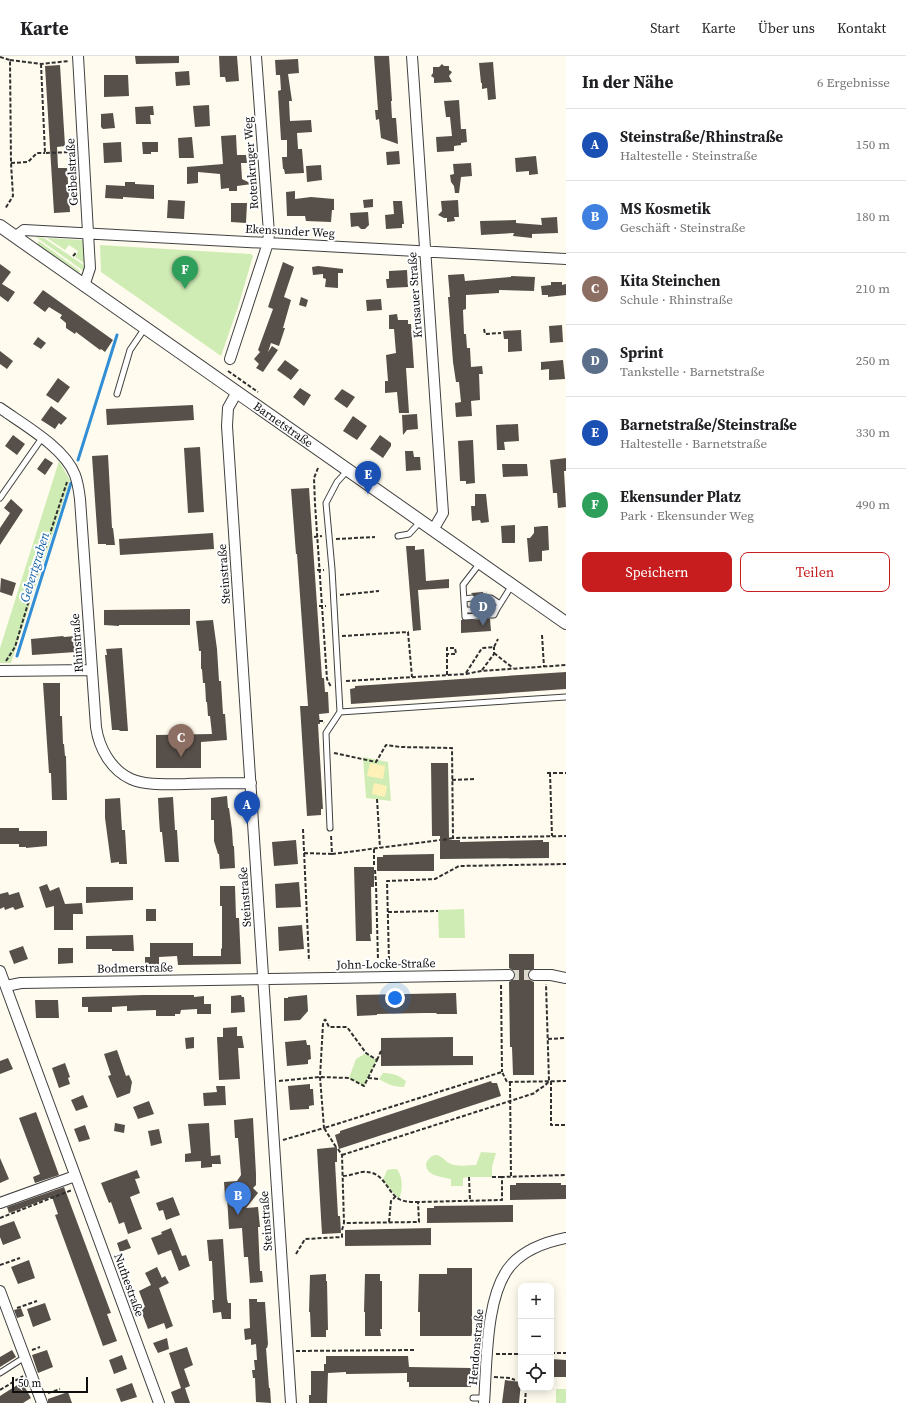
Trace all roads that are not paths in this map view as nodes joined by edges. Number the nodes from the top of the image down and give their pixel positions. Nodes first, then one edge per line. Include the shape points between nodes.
1 (256, 56) edge
2 (412, 56) edge
3 (74, 58) edge
4 (0, 226) edge
5 (88, 234) junction
6 (15, 237) junction
7 (268, 243) junction
8 (425, 251) junction
9 (566, 258) edge
10 (84, 286) junction
11 (145, 328) junction
12 (230, 359) dead end
13 (237, 392) junction
14 (117, 394) dead end
15 (0, 408) edge
16 (42, 438) junction
17 (348, 470) junction
18 (0, 498) edge
19 (421, 521) junction
20 (433, 530) junction
21 (398, 536) dead end
22 (480, 563) junction
23 (512, 585) junction
24 (464, 598) junction
25 (472, 598) dead end
26 (483, 598) dead end
27 (498, 607) junction
28 (489, 609) dead end
29 (465, 610) junction
30 (477, 610) dead end
31 (489, 615) dead end
32 (478, 616) dead end
33 (566, 623) edge
34 (2, 667) edge
35 (92, 670) junction
36 (566, 697) edge
37 (340, 712) junction
38 (251, 783) junction
39 (330, 828) road end
40 (0, 971) edge
41 (509, 975) tunnel mouth
42 (534, 975) tunnel mouth
43 (566, 978) edge
44 (264, 979) junction
45 (6, 986) junction
46 (75, 1176) junction
47 (0, 1203) edge
48 (566, 1238) edge
49 (0, 1290) edge
50 (25, 1357) junction
51 (0, 1373) edge
52 (473, 1398) dead end
53 (484, 1400) edge
54 (42, 1403) edge
55 (159, 1403) edge
56 (292, 1403) edge

1 - 7 street, Rotenkruger Weg
2 - 8 street, Krusauer Straße
3 - 5 street, Geibelstraße
4 - 6 street, Barnetstraße
5 - 6 street, Ekensunder Weg via 24,230
5 - 7 street, Ekensunder Weg
5 - 10 street, Geibelstraße via 90,268
6 - 10 street, Barnetstraße
7 - 8 street, Ekensunder Weg
7 - 12 street, Rotenkruger Weg
8 - 9 street, Ekensunder Weg
8 - 20 street, Krusauer Straße via 443,513
10 - 11 street, Barnetstraße
11 - 13 street, Barnetstraße
11 - 14 lane via 130,350
13 - 17 street, Barnetstraße
13 - 38 street, Steinstraße via 228,408 227,426
15 - 16 street, Rhinstraße
16 - 18 lane
16 - 35 street, Rhinstraße via 68,462 78,486
17 - 19 street, Barnetstraße
17 - 37 lane via 337,482 326,504
19 - 20 street, Barnetstraße
19 - 21 lane via 409,534
20 - 22 street, Barnetstraße
22 - 23 street, Barnetstraße
22 - 24 lane via 463,585
23 - 27 lane
23 - 33 street, Barnetstraße
24 - 25 lane
24 - 29 lane
26 - 27 lane via 490,598
27 - 28 lane
27 - 31 lane via 494,615
29 - 30 lane
29 - 32 lane via 465,617
34 - 35 street
35 - 38 street, Rhinstraße via 97,736 110,762 119,771 131,779 150,783
36 - 37 lane
37 - 39 lane via 326,733
38 - 44 street, Steinstraße
40 - 45 street, Nuthestraße
41 - 44 street, John-Locke-Straße
42 - 43 street
44 - 45 street, Bodmerstraße via 28,983
44 - 56 street, Steinstraße
45 - 46 street, Nuthestraße
46 - 47 street
46 - 55 street, Nuthestraße
48 - 53 street, Hendonstraße via 533,1248 512,1264 500,1283 491,1310
49 - 50 street
50 - 51 lane
50 - 54 street
52 - 53 lane

